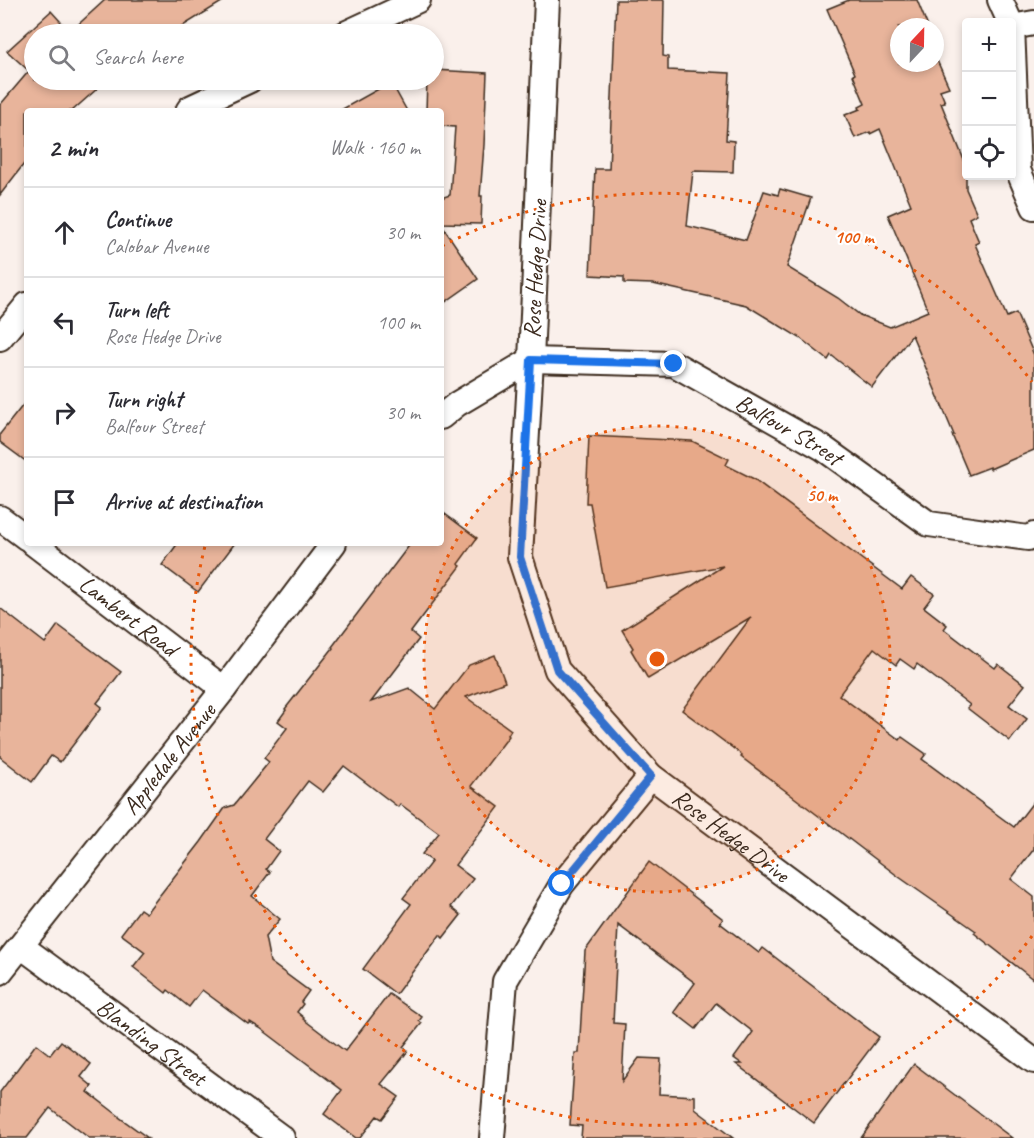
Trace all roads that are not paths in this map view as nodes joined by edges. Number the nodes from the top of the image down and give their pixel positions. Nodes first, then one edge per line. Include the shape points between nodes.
1 (418, 0) edge
2 (547, 0) edge
3 (1000, 0) edge
4 (1008, 18) edge
5 (1034, 23) edge
6 (366, 24) edge
7 (1016, 26) edge
8 (1014, 72) edge
9 (229, 90) edge
10 (190, 108) edge
11 (1034, 207) edge
12 (24, 309) edge
13 (0, 338) edge
14 (531, 360) junction
15 (444, 415) edge
16 (0, 518) edge
17 (1034, 535) edge
18 (24, 536) edge
19 (37, 546) edge
20 (332, 546) edge
21 (224, 688) junction
22 (651, 776) junction
23 (21, 946) junction
24 (0, 972) edge
25 (1034, 1061) edge
26 (282, 1138) edge
27 (492, 1138) edge

1 - 6 street
2 - 14 street, Rose Hedge Drive
3 - 4 street
5 - 7 street
8 - 11 street via 1018,170
9 - 10 street
12 - 13 street
14 - 15 street
14 - 17 street, Balfour Street via 674,364 823,448 929,524 1028,538
14 - 22 street, Rose Hedge Drive via 520,557 557,670
16 - 18 street
19 - 21 street, Lambert Road
20 - 21 street, Appledale Avenue
21 - 23 street, Appledale Avenue
22 - 25 street, Rose Hedge Drive
22 - 27 street via 562,884 504,981
23 - 24 street, Appledale Avenue
23 - 26 street, Blanding Street

